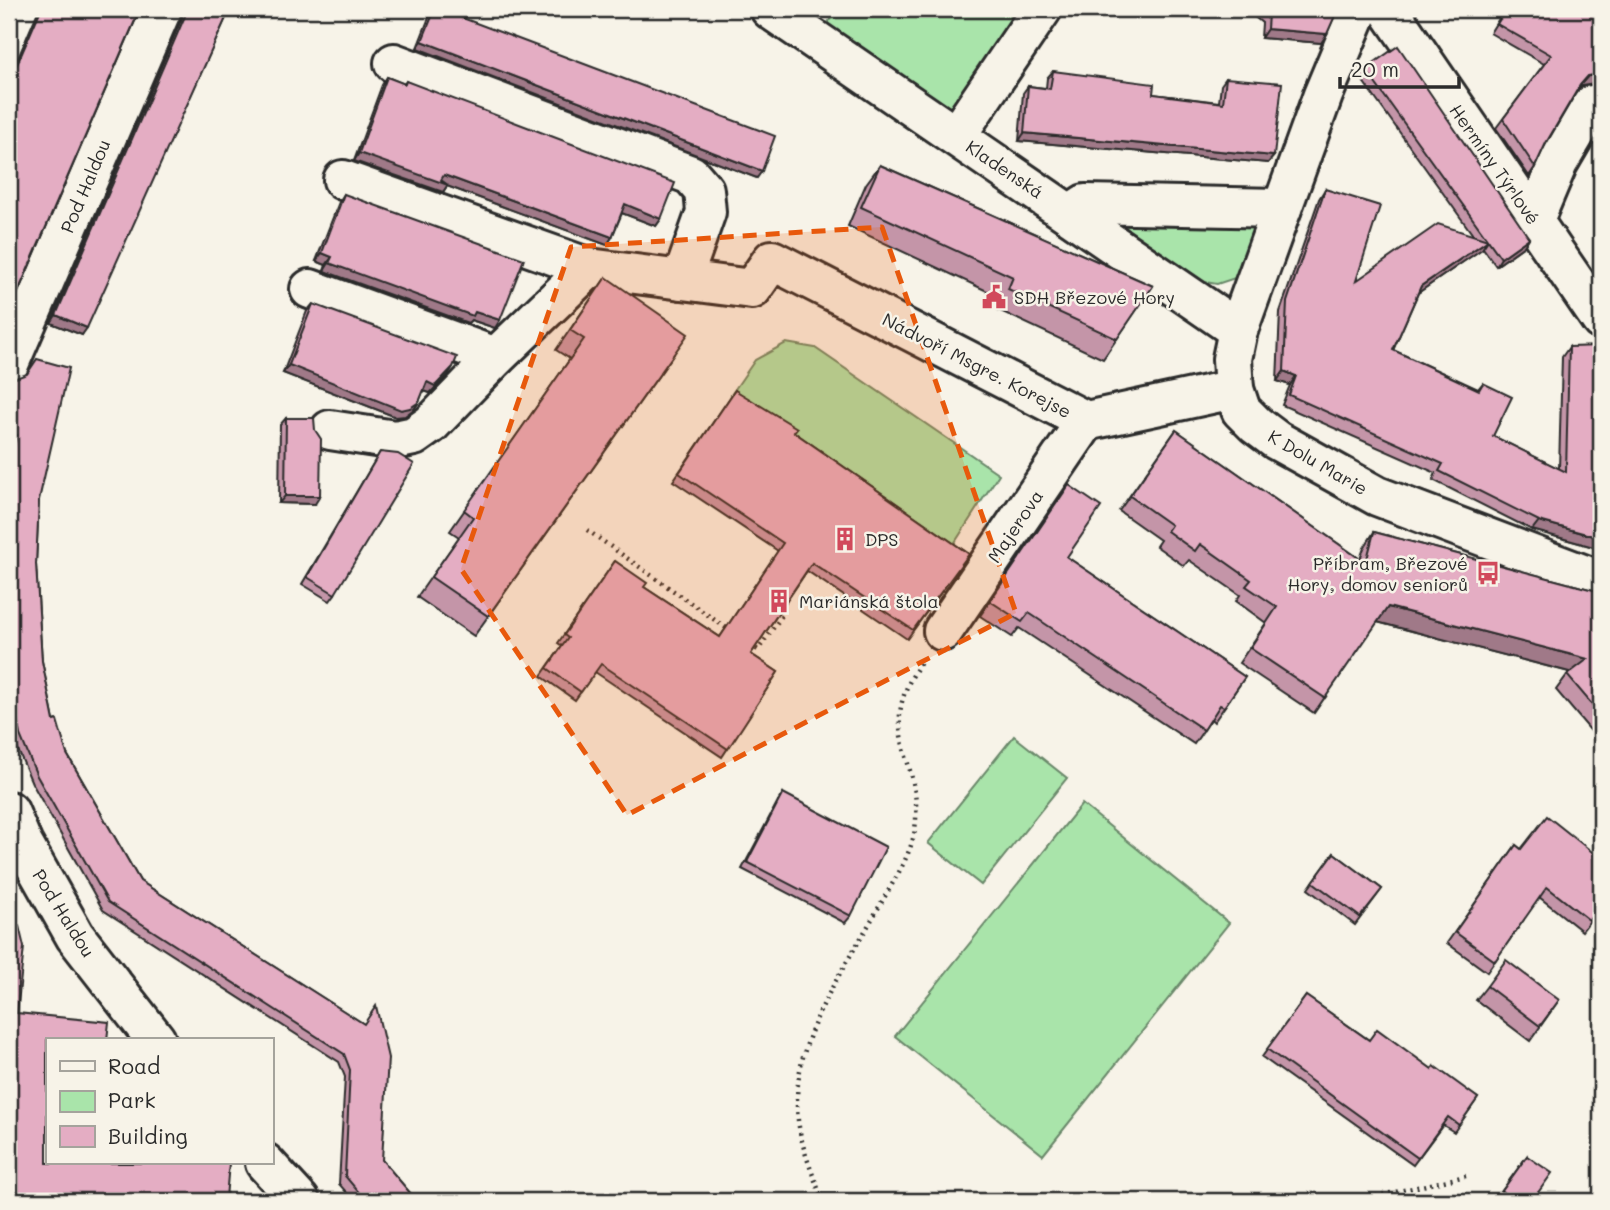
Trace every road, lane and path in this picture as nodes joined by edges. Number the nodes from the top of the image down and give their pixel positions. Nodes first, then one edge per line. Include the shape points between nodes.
1 (162, 9) edge
2 (771, 9) edge
3 (1042, 9) edge
4 (1359, 9) edge
5 (1388, 9) edge
6 (394, 63) dead end
7 (1592, 105) dead end
8 (956, 136) junction
9 (343, 180) dead end
10 (1282, 208) junction
11 (1070, 214) junction
12 (1534, 220) junction
13 (589, 268) junction
14 (682, 280) junction
15 (310, 289) dead end
16 (1601, 320) edge
17 (1238, 330) junction
18 (496, 357) junction
19 (9, 364) edge
20 (1234, 389) junction
21 (1086, 421) junction
22 (330, 430) dead end
23 (587, 530) dead end
24 (1601, 581) edge
25 (774, 608) edge
26 (943, 631) joint
27 (735, 634) edge
28 (746, 642) edge
29 (9, 811) edge
30 (154, 1038) edge
31 (266, 1164) edge
32 (1466, 1177) dead end
33 (300, 1201) edge
34 (823, 1201) edge
35 (1354, 1201) edge

1 - 19 street, Pod Haldou
2 - 8 street, Kladenská
3 - 8 street
4 - 10 street, K Dolu Marie
5 - 12 street, Hermíny Týrlové
6 - 14 street via 691,176 704,190 706,212
7 - 12 street via 1558,163
8 - 11 street, Kladenská
9 - 13 street
10 - 11 street via 1085,204
10 - 17 street, K Dolu Marie
11 - 17 street, Kladenská
12 - 16 street, Hermíny Týrlové
13 - 14 street
13 - 18 street
14 - 21 street, Nádvoří Msgre. Korejse via 752,289 772,260
15 - 18 street
17 - 20 street, K Dolu Marie via 1232,359
18 - 22 street via 414,436 395,440
20 - 21 street, Nádvoří Msgre. Korejse
20 - 24 street, K Dolu Marie via 1241,410 1276,440 1377,496
21 - 26 street, Majerova
23 - 27 path
25 - 28 path via 783,614 758,650
26 - 34 path via 910,678 900,707 900,737 916,795 915,830 904,862 815,1022 801,1062 800,1129
29 - 30 street, Pod Haldou via 75,936
31 - 33 street
32 - 35 path

